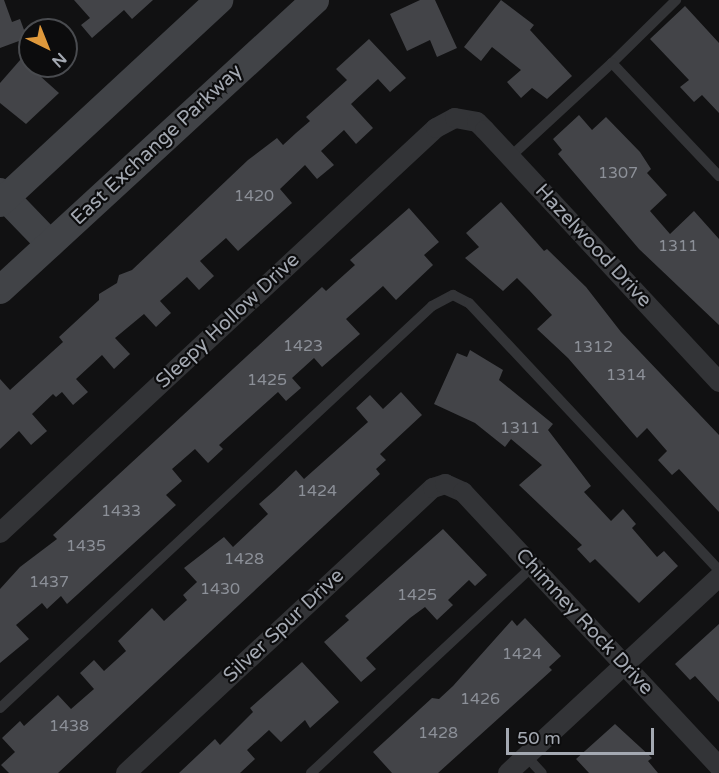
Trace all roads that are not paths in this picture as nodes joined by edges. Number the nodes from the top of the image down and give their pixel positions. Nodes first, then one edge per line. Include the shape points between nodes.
1 (219, 0) edge
2 (315, 0) edge
3 (676, 0) edge
4 (612, 63) junction
5 (462, 118) joint
6 (510, 157) junction
7 (719, 176) edge
8 (2, 198) edge
9 (50, 244) junction
10 (0, 290) edge
11 (719, 382) edge
12 (445, 484) joint
13 (0, 533) edge
14 (533, 566) junction
15 (719, 570) edge
16 (719, 578) edge
17 (624, 664) junction
18 (0, 708) edge
19 (526, 756) junction
20 (719, 766) edge
21 (126, 773) edge
22 (311, 773) edge
23 (508, 773) edge
24 (542, 773) edge

1 - 8 main road
2 - 9 main road, East Exchange Parkway
3 - 4 lane
4 - 6 lane
4 - 7 lane
5 - 6 street, Hazelwood Drive via 477,122
5 - 13 street, Sleepy Hollow Drive via 436,128
6 - 11 street, Hazelwood Drive
8 - 9 main road
9 - 10 main road, East Exchange Parkway
12 - 14 street, Chimney Rock Drive via 464,492
12 - 21 street, Silver Spur Drive via 432,488
14 - 17 street, Chimney Rock Drive
14 - 22 lane
15 - 18 lane via 469,303 453,295 432,306
16 - 17 street
17 - 19 street
17 - 20 street, Chimney Rock Drive
19 - 23 street
19 - 24 lane

